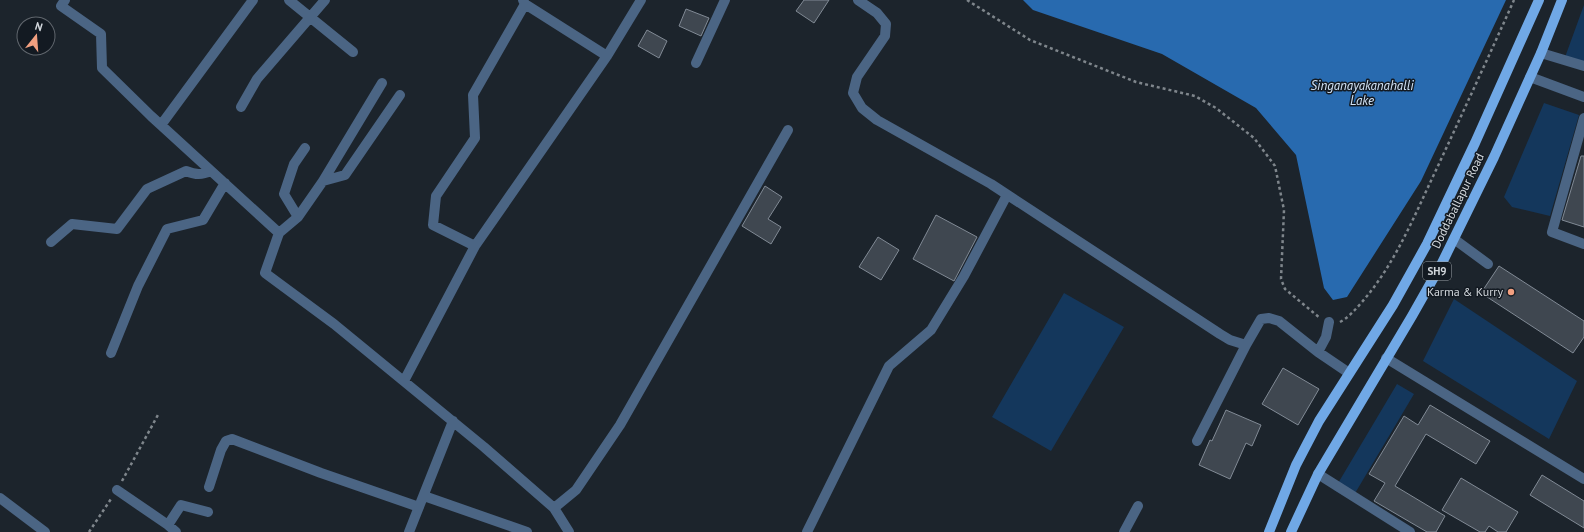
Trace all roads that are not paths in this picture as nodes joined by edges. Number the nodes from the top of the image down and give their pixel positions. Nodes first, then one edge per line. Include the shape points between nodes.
1 (53, 0) edge
2 (253, 0) edge
3 (289, 0) edge
4 (325, 0) edge
5 (641, 0) edge
6 (725, 0) edge
7 (858, 0) edge
8 (1539, 0) edge
9 (1562, 0) edge
10 (524, 2) edge
11 (63, 3) edge
12 (311, 17) junction
13 (353, 52) dead end
14 (1541, 53) junction
15 (607, 56) junction
16 (696, 63) dead end
17 (1584, 66) edge
18 (1530, 77) junction
19 (382, 83) dead end
20 (400, 95) dead end
21 (1584, 97) edge
22 (241, 107) dead end
23 (1584, 118) edge
24 (161, 125) junction
25 (788, 130) dead end
26 (305, 148) dead end
27 (212, 171) junction
28 (323, 181) junction
29 (225, 183) junction
30 (1007, 195) junction
31 (298, 217) junction
32 (279, 233) junction
33 (1454, 240) junction
34 (51, 242) dead end
35 (1584, 244) edge
36 (475, 246) junction
37 (1488, 264) dead end
38 (1328, 322) road end
39 (1246, 345) junction
40 (1318, 352) junction
41 (111, 353) dead end
42 (1386, 358) junction
43 (1349, 373) junction
44 (404, 381) junction
45 (453, 421) junction
46 (1197, 441) dead end
47 (1318, 474) junction
48 (1584, 478) edge
49 (208, 487) dead end
50 (117, 490) road end
51 (424, 496) junction
52 (0, 498) edge
53 (420, 506) junction
54 (1138, 506) dead end
55 (554, 508) junction
56 (208, 512) dead end
57 (172, 529) edge
58 (45, 532) edge
59 (411, 532) edge
60 (527, 532) edge
61 (569, 532) edge
62 (807, 532) edge
63 (1124, 532) edge
64 (1269, 532) edge
65 (1291, 532) edge
66 (1410, 532) edge

1 - 11 street
2 - 24 street
3 - 12 street
4 - 12 street
5 - 15 street
6 - 16 street
7 - 30 street via 877,13 886,24 886,36 857,77 853,93 862,108 877,120
8 - 43 main road, Doddaballapur Road / SH9 via 1428,244 1393,305
9 - 14 main road, Doddaballapur Road / SH9
10 - 15 street
10 - 36 street via 473,95 475,138 436,196 433,225
11 - 24 street via 101,34 102,68
12 - 13 street
12 - 22 street via 257,79
14 - 17 street
14 - 18 main road, Doddaballapur Road / SH9
15 - 36 street
18 - 21 street
18 - 33 main road, Doddaballapur Road / SH9
19 - 28 street
20 - 28 street via 344,174
23 - 35 street via 1552,232
24 - 27 street
25 - 55 street via 620,424 576,490
26 - 31 street via 294,164 284,194
27 - 29 street
27 - 34 street via 194,174 186,171 147,190 117,229 72,224
28 - 31 street
29 - 32 street
29 - 41 street via 203,220 167,229 138,286
30 - 39 street via 1220,334
30 - 62 street via 964,276 931,330 889,366
31 - 32 street
32 - 44 street via 265,273 334,324
33 - 37 street
33 - 42 main road, Doddaballapur Road / SH9
36 - 44 street
38 - 40 street via 1326,337
39 - 40 street via 1261,319 1269,318 1279,321
39 - 46 street
40 - 43 street
42 - 47 main road, Doddaballapur Road / SH9
42 - 48 street
43 - 64 main road, Doddaballapur Road / SH9 via 1319,421 1296,465
44 - 45 street
45 - 51 street
45 - 55 street
47 - 65 main road, Doddaballapur Road / SH9
47 - 66 street
49 - 53 street via 221,450 226,441 232,439 321,473
50 - 57 street
51 - 53 street
51 - 60 street
52 - 58 street
53 - 59 street
54 - 63 street
55 - 61 street
56 - 57 street via 181,505

